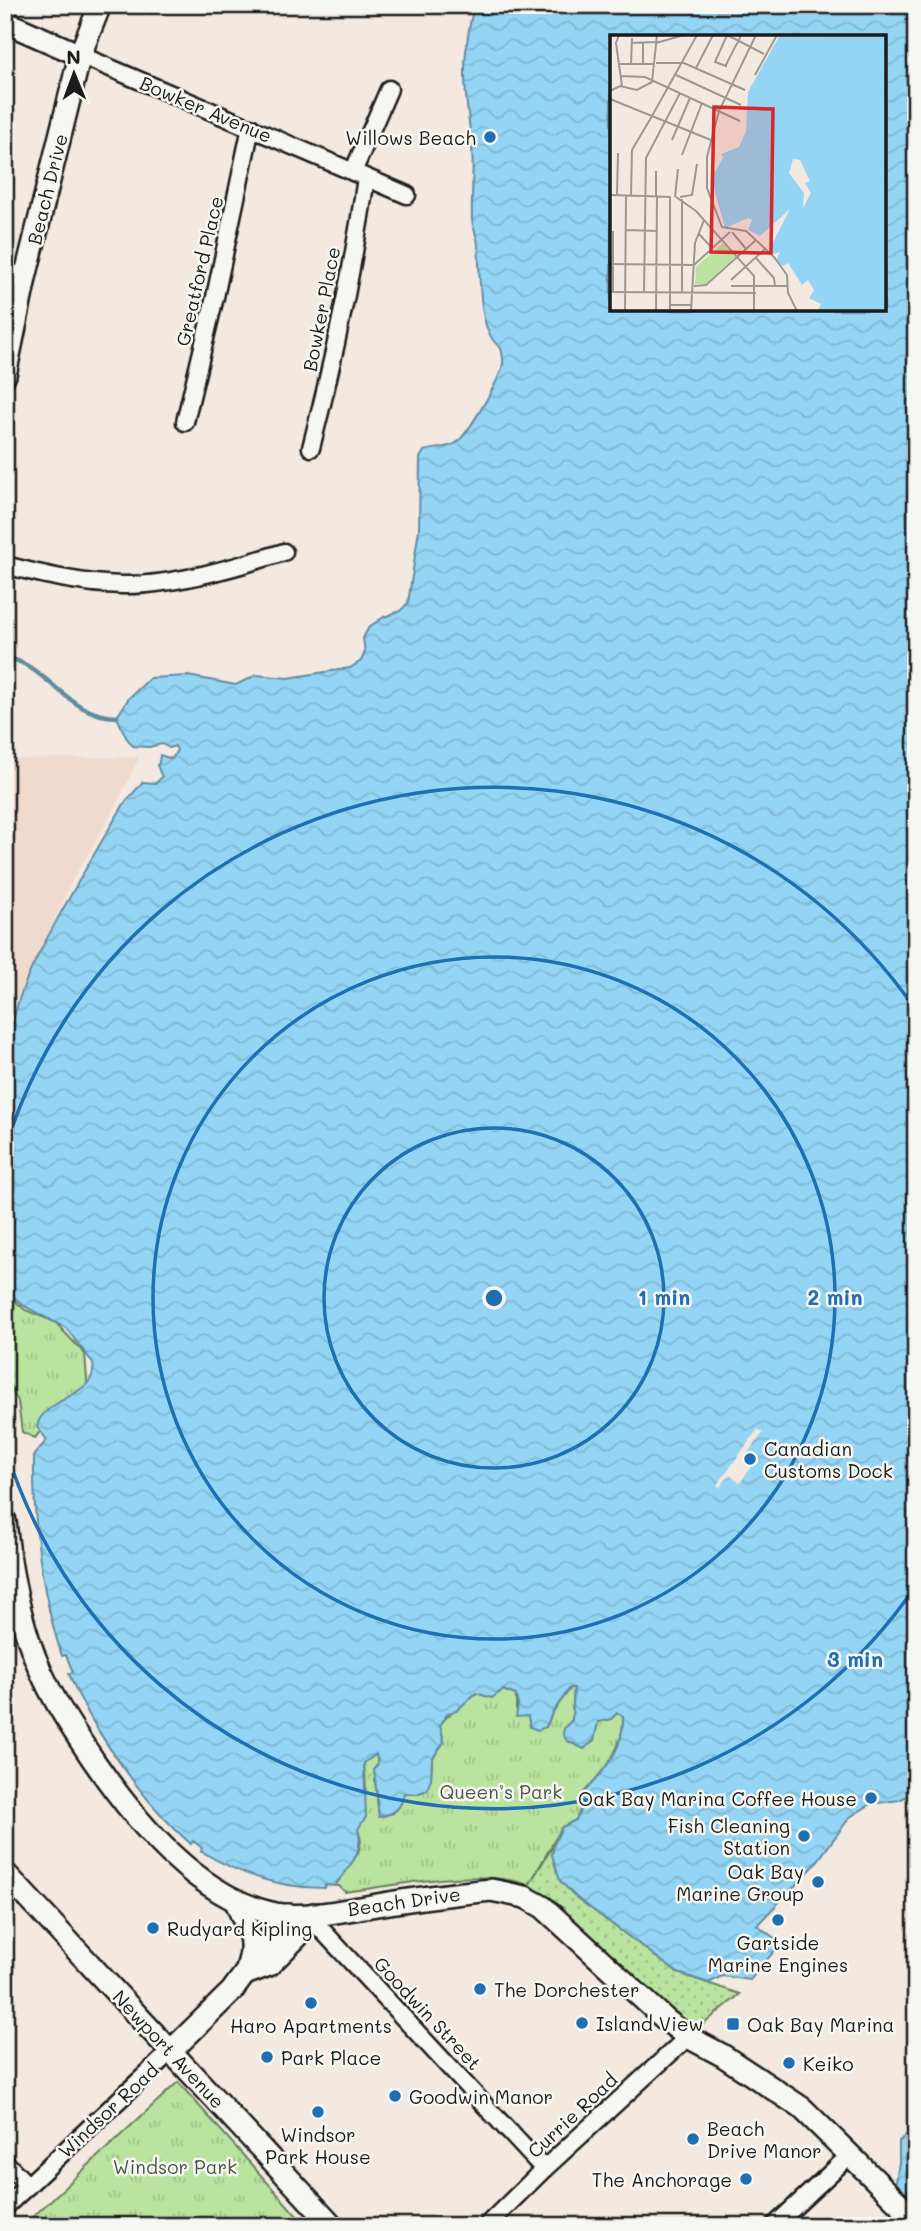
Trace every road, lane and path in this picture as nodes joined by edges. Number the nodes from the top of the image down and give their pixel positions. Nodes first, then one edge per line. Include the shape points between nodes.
1 (100, 5) edge
2 (5, 22) edge
3 (80, 55) junction
4 (389, 89) dead end
5 (251, 128) junction
6 (360, 175) junction
7 (407, 195) dead end
8 (15, 274) edge
9 (5, 375) edge
10 (185, 422) dead end
11 (311, 448) dead end
12 (284, 552) dead end
13 (5, 565) edge
14 (5, 1521) edge
15 (5, 1873) edge
16 (236, 1901) junction
17 (313, 1914) junction
18 (288, 1915) junction
19 (245, 1974) junction
20 (688, 2037) junction
21 (171, 2051) junction
22 (851, 2154) junction
23 (5, 2162) edge
24 (544, 2169) junction
25 (28, 2186) junction
26 (5, 2207) edge
27 (916, 2220) edge
28 (333, 2226) edge
29 (486, 2226) edge
30 (774, 2226) edge

1 - 3 main road, Beach Drive
2 - 3 main road, Bowker Avenue
3 - 5 street, Bowker Avenue
3 - 8 main road, Beach Drive
4 - 6 street, Bowker Place
5 - 6 street, Bowker Avenue
5 - 10 street, Greatford Place
6 - 7 street, Bowker Avenue
6 - 11 street, Bowker Place via 359,230
8 - 9 main road, Beach Drive
12 - 13 street via 232,569 124,585 67,580
14 - 16 main road, Beach Drive via 28,1640 69,1726 157,1841
15 - 21 main road, Newport Avenue
16 - 18 main road, Beach Drive
16 - 19 main road via 251,1938
17 - 18 main road, Beach Drive
17 - 19 main road via 269,1965
17 - 20 main road, Beach Drive via 491,1890 524,1897 556,1917
17 - 24 street, Goodwin Street via 320,1928
18 - 19 main road, Windsor Road
19 - 21 main road, Windsor Road
20 - 22 main road, Beach Drive via 802,2108
20 - 24 street, Currie Road
21 - 25 street, Windsor Road
21 - 28 main road, Newport Avenue
22 - 27 main road, Beach Drive
22 - 30 street
23 - 25 street
24 - 29 street, Currie Road
25 - 26 street, Windsor Road

